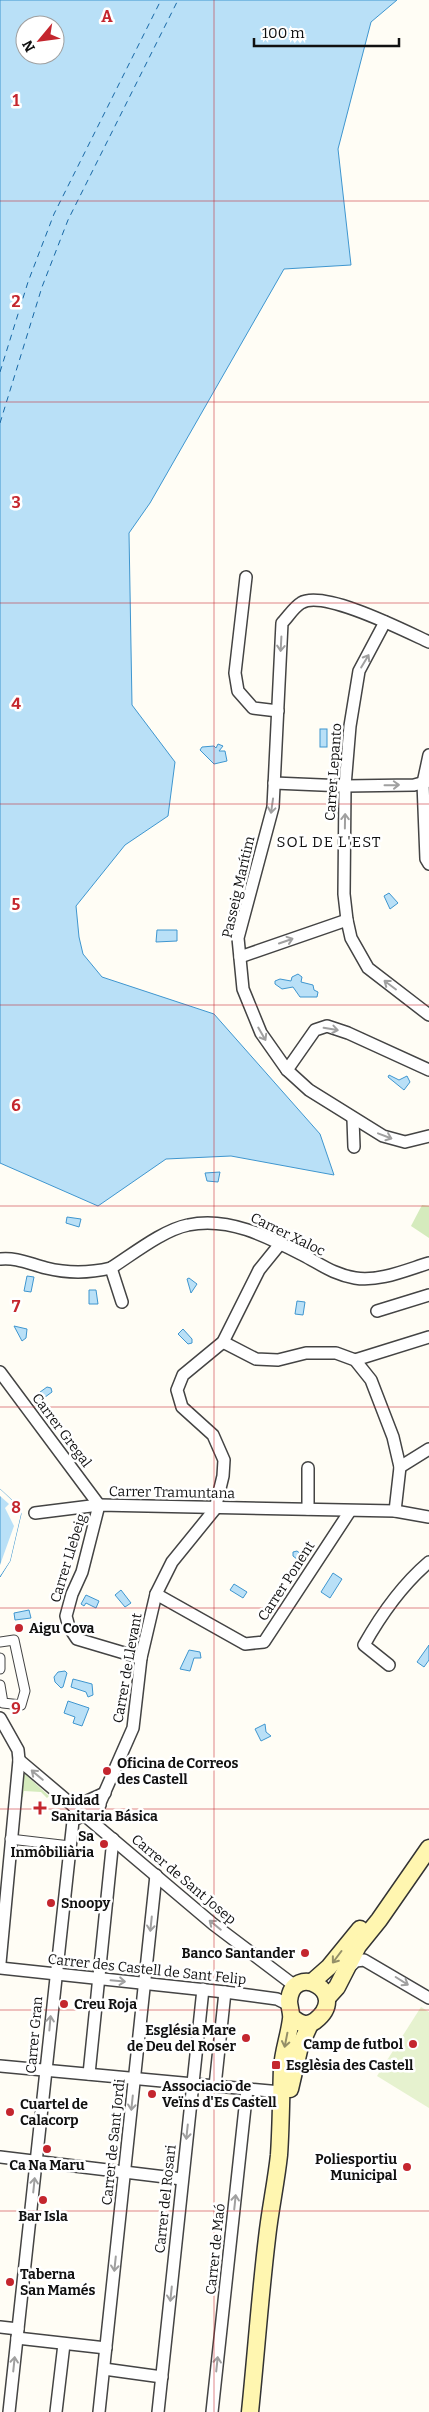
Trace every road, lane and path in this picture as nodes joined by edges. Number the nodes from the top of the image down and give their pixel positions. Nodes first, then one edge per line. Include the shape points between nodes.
1 (246, 576) dead end
2 (385, 622) junction
3 (429, 642) edge
4 (278, 711) junction
5 (429, 755) edge
6 (426, 782) edge
7 (274, 783) junction
8 (345, 786) junction
9 (429, 864) edge
10 (347, 920) junction
11 (240, 957) junction
12 (429, 1015) edge
13 (287, 1070) junction
14 (429, 1070) edge
15 (353, 1119) junction
16 (429, 1136) edge
17 (354, 1147) dead end
18 (280, 1244) junction
19 (0, 1259) edge
20 (429, 1263) edge
21 (111, 1268) junction
22 (429, 1295) edge
23 (122, 1302) dead end
24 (377, 1311) dead end
25 (429, 1337) edge
26 (223, 1342) junction
27 (355, 1360) junction
28 (0, 1372) edge
29 (429, 1449) edge
30 (400, 1467) junction
31 (308, 1468) dead end
32 (99, 1505) junction
33 (215, 1509) junction
34 (308, 1509) junction
35 (350, 1511) junction
36 (395, 1511) junction
37 (35, 1513) dead end
38 (429, 1517) edge
39 (429, 1562) edge
40 (156, 1594) junction
41 (0, 1642) edge
42 (0, 1658) edge
43 (141, 1658) junction
44 (389, 1665) dead end
45 (0, 1669) edge
46 (0, 1685) edge
47 (0, 1718) edge
48 (18, 1755) junction
49 (105, 1793) junction
50 (100, 1804) junction
51 (78, 1811) junction
52 (92, 1821) junction
53 (10, 1838) junction
54 (113, 1839) junction
55 (70, 1846) junction
56 (429, 1848) edge
57 (156, 1875) junction
58 (404, 1882) junction
59 (2, 1923) edge
60 (1, 1945) edge
61 (0, 1963) edge
62 (0, 1968) edge
63 (345, 1971) junction
64 (54, 1975) junction
65 (99, 1979) junction
66 (312, 1982) junction
67 (145, 1984) junction
68 (295, 1986) junction
69 (203, 1990) junction
70 (225, 1992) junction
71 (327, 1998) junction
72 (429, 1998) edge
73 (290, 2011) junction
74 (310, 2024) junction
75 (0, 2066) edge
76 (46, 2070) junction
77 (90, 2074) junction
78 (135, 2078) junction
79 (192, 2084) junction
80 (215, 2086) junction
81 (248, 2089) junction
82 (281, 2092) junction
83 (279, 2155) junction
84 (0, 2156) edge
85 (37, 2160) junction
86 (125, 2171) junction
87 (182, 2179) junction
88 (0, 2327) edge
89 (18, 2334) junction
90 (64, 2344) junction
91 (106, 2348) junction
92 (104, 2369) junction
93 (162, 2377) junction
94 (9, 2412) edge
95 (56, 2412) edge
96 (99, 2412) edge
97 (158, 2412) edge
98 (212, 2412) edge
99 (250, 2412) edge

1 - 4 street via 236,673 238,691 253,708
2 - 3 street
2 -> 4 street, Passeig Marítim via 318,599 301,602 282,623
8 -> 2 street, Carrer Lepanto via 359,671
4 - 7 street, Passeig Marítim
5 - 6 street
8 -> 6 street
6 - 9 street via 426,859
7 - 8 street
7 -> 11 street, Passeig Marítim via 273,807 238,938
10 -> 8 street, Carrer Lepanto via 344,894
11 -> 10 street
12 -> 10 street, Carrer Lepanto via 368,968 351,938
11 -> 13 street, Passeig Marítim via 243,989 261,1033
13 -> 14 street via 315,1030 327,1026 348,1032
13 - 15 street, Passeig Marítim via 309,1090
15 -> 16 street, Passeig Marítim via 383,1136 405,1142
15 - 17 street
18 - 20 street, Carrer Xaloc via 330,1272 357,1278 389,1276
18 - 21 street, Carrer Xaloc via 241,1227 202,1222 171,1231
18 - 26 street, Carrer de Llevant via 259,1270
19 - 21 street, Carrer Xaloc via 18,1259 62,1271
21 - 23 street
22 - 24 street
25 - 27 street
26 - 27 street via 256,1359 278,1360 306,1353 336,1353
26 - 33 street, Carrer de Llevant via 183,1375 177,1390 182,1407 213,1435 224,1460
27 - 30 street via 371,1380 393,1437
28 - 32 street, Carrer Gregal
29 - 30 street
30 - 36 street
31 - 34 street
32 - 33 street, Carrer Tramuntana
32 - 37 street, Carrer Tramuntana
32 - 43 street, Carrer Llebeig via 82,1572 66,1616 69,1628 76,1639
33 - 34 street, Carrer Tramuntana
33 - 40 street, Carrer de Llevant via 172,1562
34 - 35 street, Carrer Tramuntana
35 - 36 street, Carrer Tramuntana
35 - 40 street, Carrer Ponent via 264,1642 245,1644
36 - 38 street, Carrer Tramuntana
39 - 44 street via 408,1580 375,1624 364,1645
40 - 43 street, Carrer de Llevant
41 - 46 street via 14,1640 25,1691 21,1705 3,1703
42 - 45 street
43 - 49 street, Carrer de Llevant via 133,1728
47 - 48 street
51 -> 48 street, Carrer de Sant Josep
48 - 53 street
49 - 50 street, Carrer de Llevant
49 - 51 street
50 - 51 street
50 - 52 street, Carrer de Llevant
51 - 52 street, Carrer de Sant Josep
51 - 55 street, Carrer Gran via 73,1821
52 - 54 street, Carrer de Sant Josep
53 - 55 street
53 - 59 street
54 - 57 street, Carrer de Sant Josep
54 - 65 street
55 - 64 street, Carrer Gran
56 - 58 main road
57 -> 67 street, Carrer de Sant Jordi
68 -> 57 street, Carrer de Sant Josep via 213,1924
58 - 63 main road via 358,1946
58 -> 66 main road via 351,1938 330,1967
59 - 60 street
60 - 61 street
62 - 64 street, Carrer des Castell de Sant Felip
63 - 71 main road
63 -> 72 street via 356,1961 364,1960
64 - 65 street, Carrer des Castell de Sant Felip
76 -> 64 street, Carrer Gran
65 -> 67 street, Carrer des Castell de Sant Felip
65 - 77 street
66 - 68 main road
66 - 71 main road via 321,1986
67 - 69 street, Carrer des Castell de Sant Felip
67 - 78 street, Carrer de Sant Jordi
68 - 73 main road via 291,1992
69 - 70 street, Carrer des Castell de Sant Felip
69 - 79 street, Carrer del Rosari
70 - 73 street, Carrer des Castell de Sant Felip via 277,1999
70 - 80 street
71 - 74 main road via 324,2010
73 - 74 main road via 300,2023
73 -> 82 main road
74 - 83 main road via 294,2066
75 - 76 street
76 - 77 street
76 - 85 street, Carrer Gran
77 - 78 street
78 - 79 street
78 -> 86 street, Carrer de Sant Jordi
79 - 80 street
79 -> 87 street, Carrer del Rosari
80 - 81 street
81 - 82 street
98 -> 81 street, Carrer de Maó
82 - 83 main road
83 - 99 main road via 267,2238
84 - 85 street
85 - 86 street
89 -> 85 street, Carrer Gran
86 - 87 street
86 -> 91 street, Carrer de Sant Jordi
87 -> 93 street, Carrer del Rosari
88 - 89 street
89 - 90 street
94 -> 89 street, Carrer Gran
90 - 91 street
90 - 95 street
91 - 92 street, Carrer de Sant Jordi
92 - 93 street
92 - 96 street, Carrer de Sant Jordi
93 - 97 street, Carrer del Rosari

